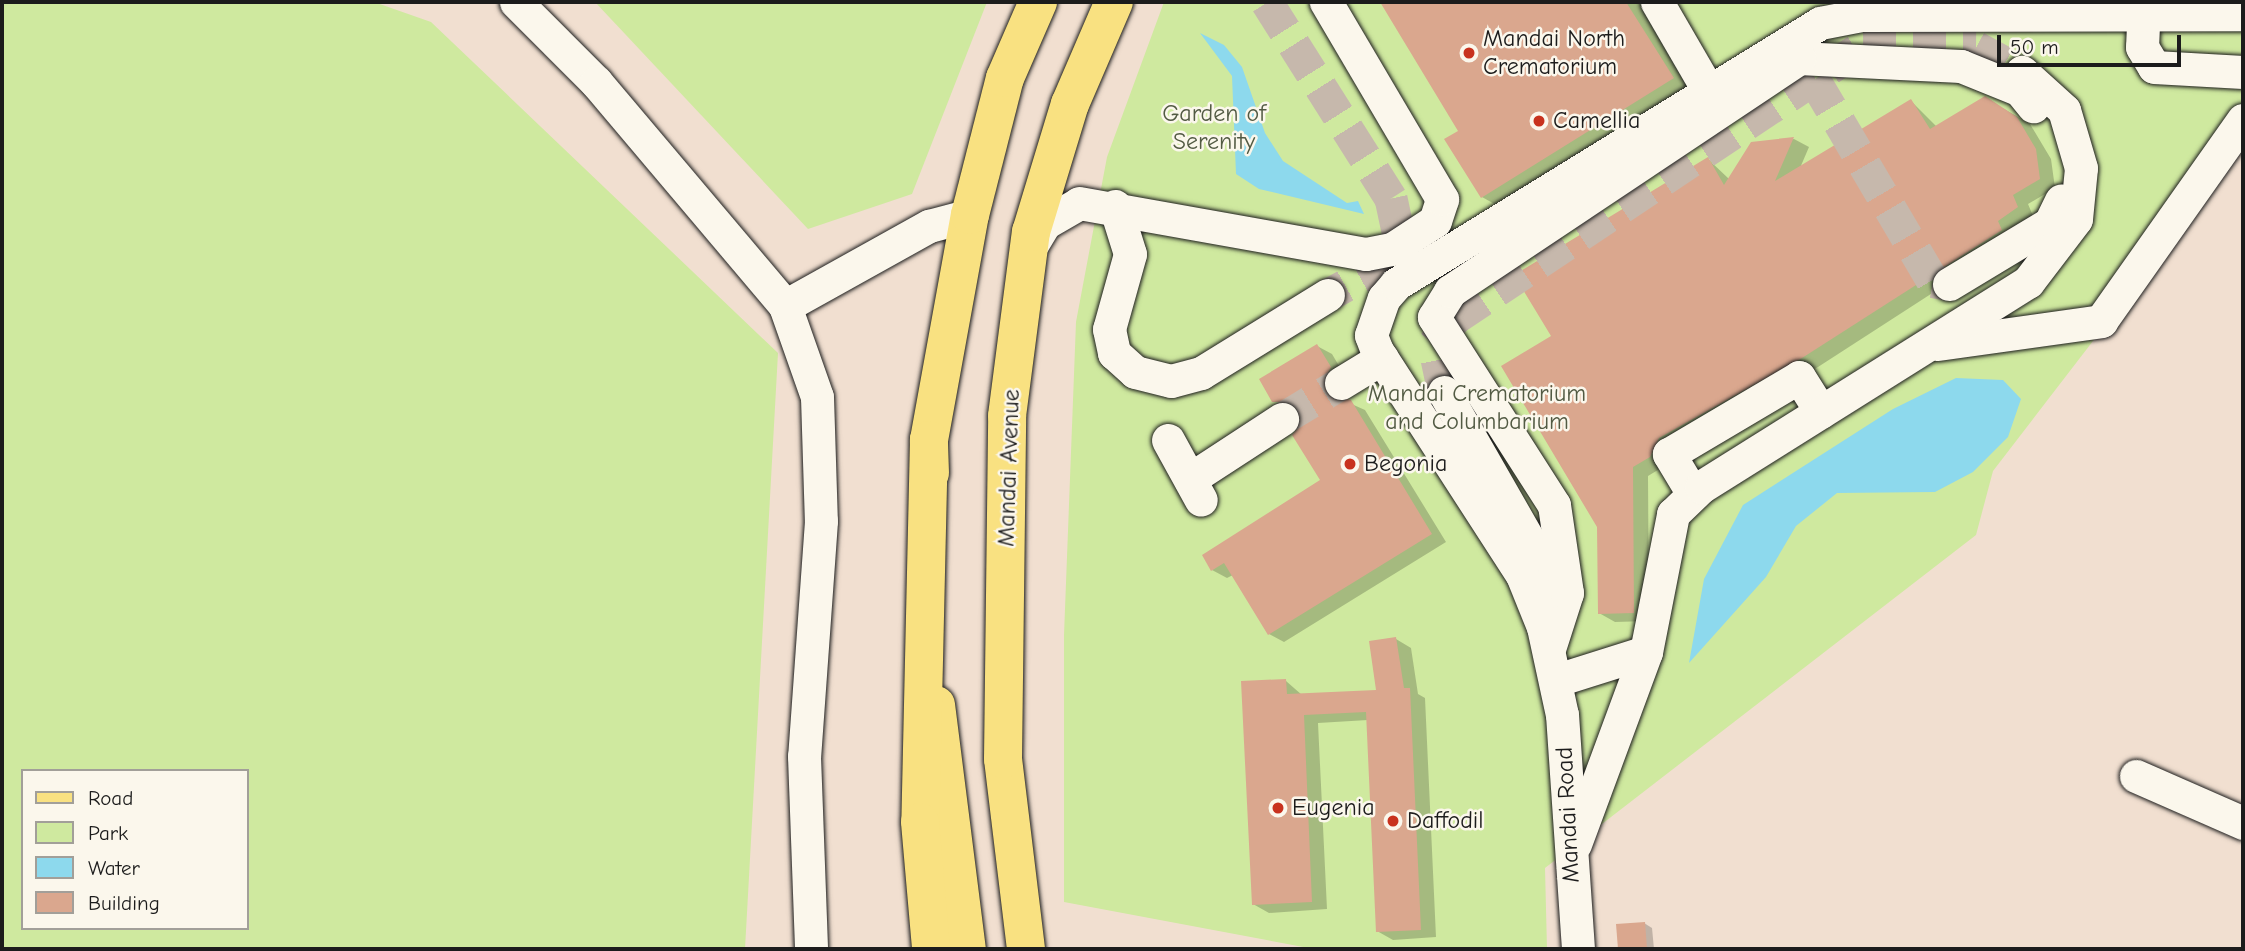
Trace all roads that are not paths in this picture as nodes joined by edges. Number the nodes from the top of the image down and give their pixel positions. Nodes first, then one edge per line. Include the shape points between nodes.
1 (516, 2) edge
2 (1038, 2) edge
3 (1114, 2) edge
4 (1326, 2) edge
5 (1657, 2) edge
6 (2143, 8) edge
7 (2243, 14) edge
8 (1759, 56) junction
9 (1799, 58) junction
10 (2022, 72) tunnel mouth
11 (2243, 72) edge
12 (1708, 90) junction
13 (2243, 120) edge
14 (2061, 200) junction
15 (1115, 206) junction
16 (970, 215) junction
17 (2060, 241) junction
18 (1028, 251) junction
19 (1949, 284) dead end
20 (1328, 295) tunnel mouth
21 (785, 306) junction
22 (1925, 346) junction
23 (1382, 358) junction
24 (1341, 383) tunnel mouth
25 (1444, 391) tunnel mouth
26 (1821, 412) junction
27 (1282, 419) tunnel mouth
28 (929, 440) junction
29 (1168, 440) dead end
30 (1693, 494) junction
31 (1554, 651) junction
32 (1646, 652) junction
33 (2136, 776) dead end
34 (2243, 823) edge
35 (1570, 856) junction
36 (811, 949) edge
37 (931, 949) edge
38 (967, 949) edge
39 (1026, 949) edge
40 (1578, 949) edge

1 - 21 street via 596,82
2 - 16 main road via 1005,78
3 - 18 main road, Mandai Avenue via 1070,104
4 - 15 street via 1442,199 1434,221 1392,249 1366,254
5 - 12 street
6 - 7 street
6 - 8 street via 1861,15 1793,34
6 - 11 street via 2142,47 2154,67
8 - 9 street
8 - 12 street
9 - 14 street via 1961,66 2020,90 2044,120 2062,164
9 - 31 street via 1450,291 1434,317 1553,505 1567,593
10 - 17 street via 2064,110 2081,168 2083,196
12 - 23 street via 1396,284 1378,308 1371,335
13 - 22 street via 2101,321
14 - 17 street
14 - 19 street via 2050,223
15 - 18 street via 1074,205 1045,223
15 - 20 street via 1130,254 1109,329 1114,353 1135,372 1171,380 1201,373
16 - 21 street via 929,226
16 - 28 main road
17 - 22 street via 2028,282
18 - 39 main road, Mandai Avenue via 1007,416 1003,745
21 - 36 street via 817,397 821,521 804,756
22 - 26 street
23 - 24 street
23 - 31 street via 1522,575
25 - 31 street via 1543,565
26 - 30 street
26 - 30 street via 1799,377 1669,454
27 - 29 street via 1195,490
28 - 37 main road via 920,822
28 - 38 main road via 937,731
30 - 32 street via 1674,514
31 - 32 street
31 - 35 street, Mandai Road
32 - 35 street
33 - 34 street
35 - 40 street, Mandai Road

